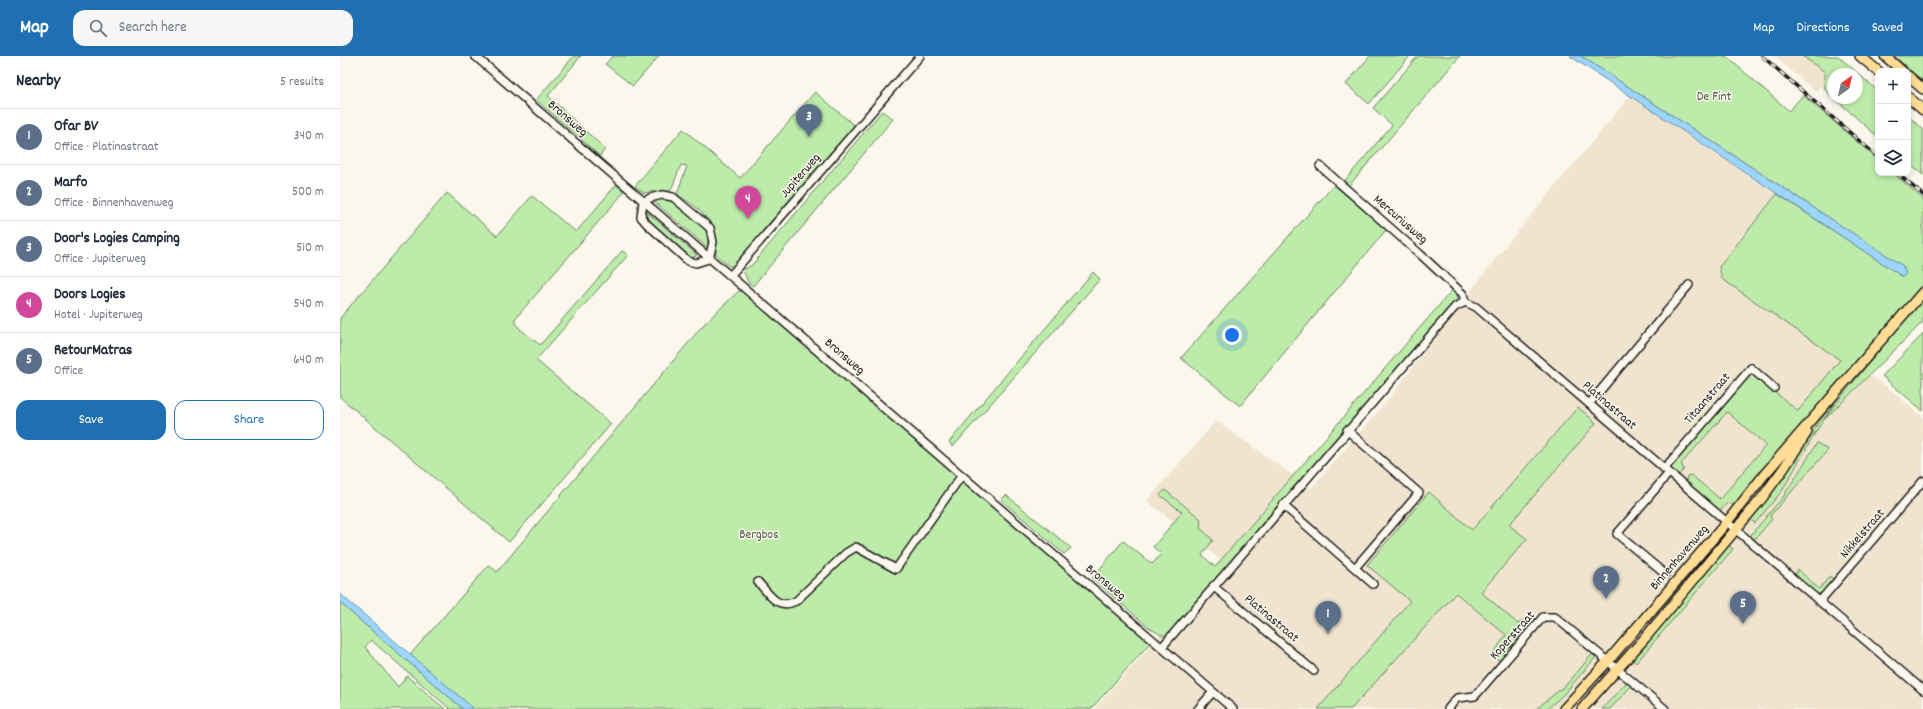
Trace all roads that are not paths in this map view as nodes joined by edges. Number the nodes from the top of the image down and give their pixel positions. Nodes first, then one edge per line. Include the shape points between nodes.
1 (475, 56) edge
2 (920, 56) edge
3 (1860, 56) edge
4 (1885, 56) edge
5 (1875, 68) edge
6 (1899, 68) edge
7 (1911, 79) edge
8 (1923, 89) edge
9 (1911, 100) edge
10 (1923, 110) edge
11 (1320, 166) dead end
12 (643, 202) junction
13 (709, 259) junction
14 (730, 276) junction
15 (1689, 284) dead end
16 (1923, 292) edge
17 (1465, 302) junction
18 (1774, 388) dead end
19 (1589, 404) junction
20 (1812, 422) junction
21 (1347, 430) junction
22 (1666, 471) junction
23 (962, 475) junction
24 (1923, 481) edge
25 (1283, 505) junction
26 (1727, 522) junction
27 (1736, 530) junction
28 (1355, 568) junction
29 (1665, 574) dead end
30 (758, 582) dead end
31 (1373, 584) dead end
32 (1214, 586) junction
33 (1820, 601) junction
34 (1162, 647) junction
35 (1609, 660) junction
36 (1617, 668) junction
37 (1314, 671) dead end
38 (1923, 690) edge
39 (1213, 692) junction
40 (1198, 709) edge
41 (1233, 709) edge
42 (1448, 709) edge
43 (1564, 709) edge
44 (1582, 709) edge
45 (1665, 709) edge

1 - 12 street, Bronsweg
2 - 14 street, Jupiterweg
3 - 5 main road
4 - 6 main road
7 - 8 main road
9 - 10 main road
11 - 17 street, Mercuriusweg via 1463,294
12 - 13 street, Bronsweg
12 - 13 street via 641,217 688,261 696,263
12 - 13 street via 662,195 673,197 704,222 710,228 713,242
13 - 14 street, Bronsweg
14 - 23 street, Bronsweg
15 - 19 street
16 - 20 main road, Binnenhavenweg
17 - 19 street, Platinastraat via 1476,306
17 - 21 street via 1455,307
18 - 22 street, Titaanstraat via 1751,368
19 - 22 street, Platinastraat
20 - 26 main road, Binnenhavenweg
20 - 27 main road, Binnenhavenweg via 1781,472
21 - 25 street
21 - 28 street via 1419,493
22 - 26 street, Platinastraat
22 - 29 street, Titaanstraat via 1617,534
23 - 30 street via 896,569 856,547 846,552 796,601 788,604 777,602
23 - 34 street, Bronsweg
24 - 33 street, Nikkelstraat
25 - 28 street
25 - 32 street
26 - 27 street, Platinastraat
26 - 35 main road, Binnenhavenweg
27 - 33 street
27 - 36 main road, Binnenhavenweg
28 - 31 street
32 - 34 street
32 - 37 street, Platinastraat
33 - 38 street
34 - 39 street, Bronsweg
35 - 36 street, Koperstraat
35 - 42 street, Koperstraat via 1555,616 1543,617 1475,696 1457,698
35 - 43 main road, Binnenhavenweg
36 - 44 main road, Binnenhavenweg
36 - 45 street, Koperstraat
39 - 40 street
39 - 41 street, Bronsweg

